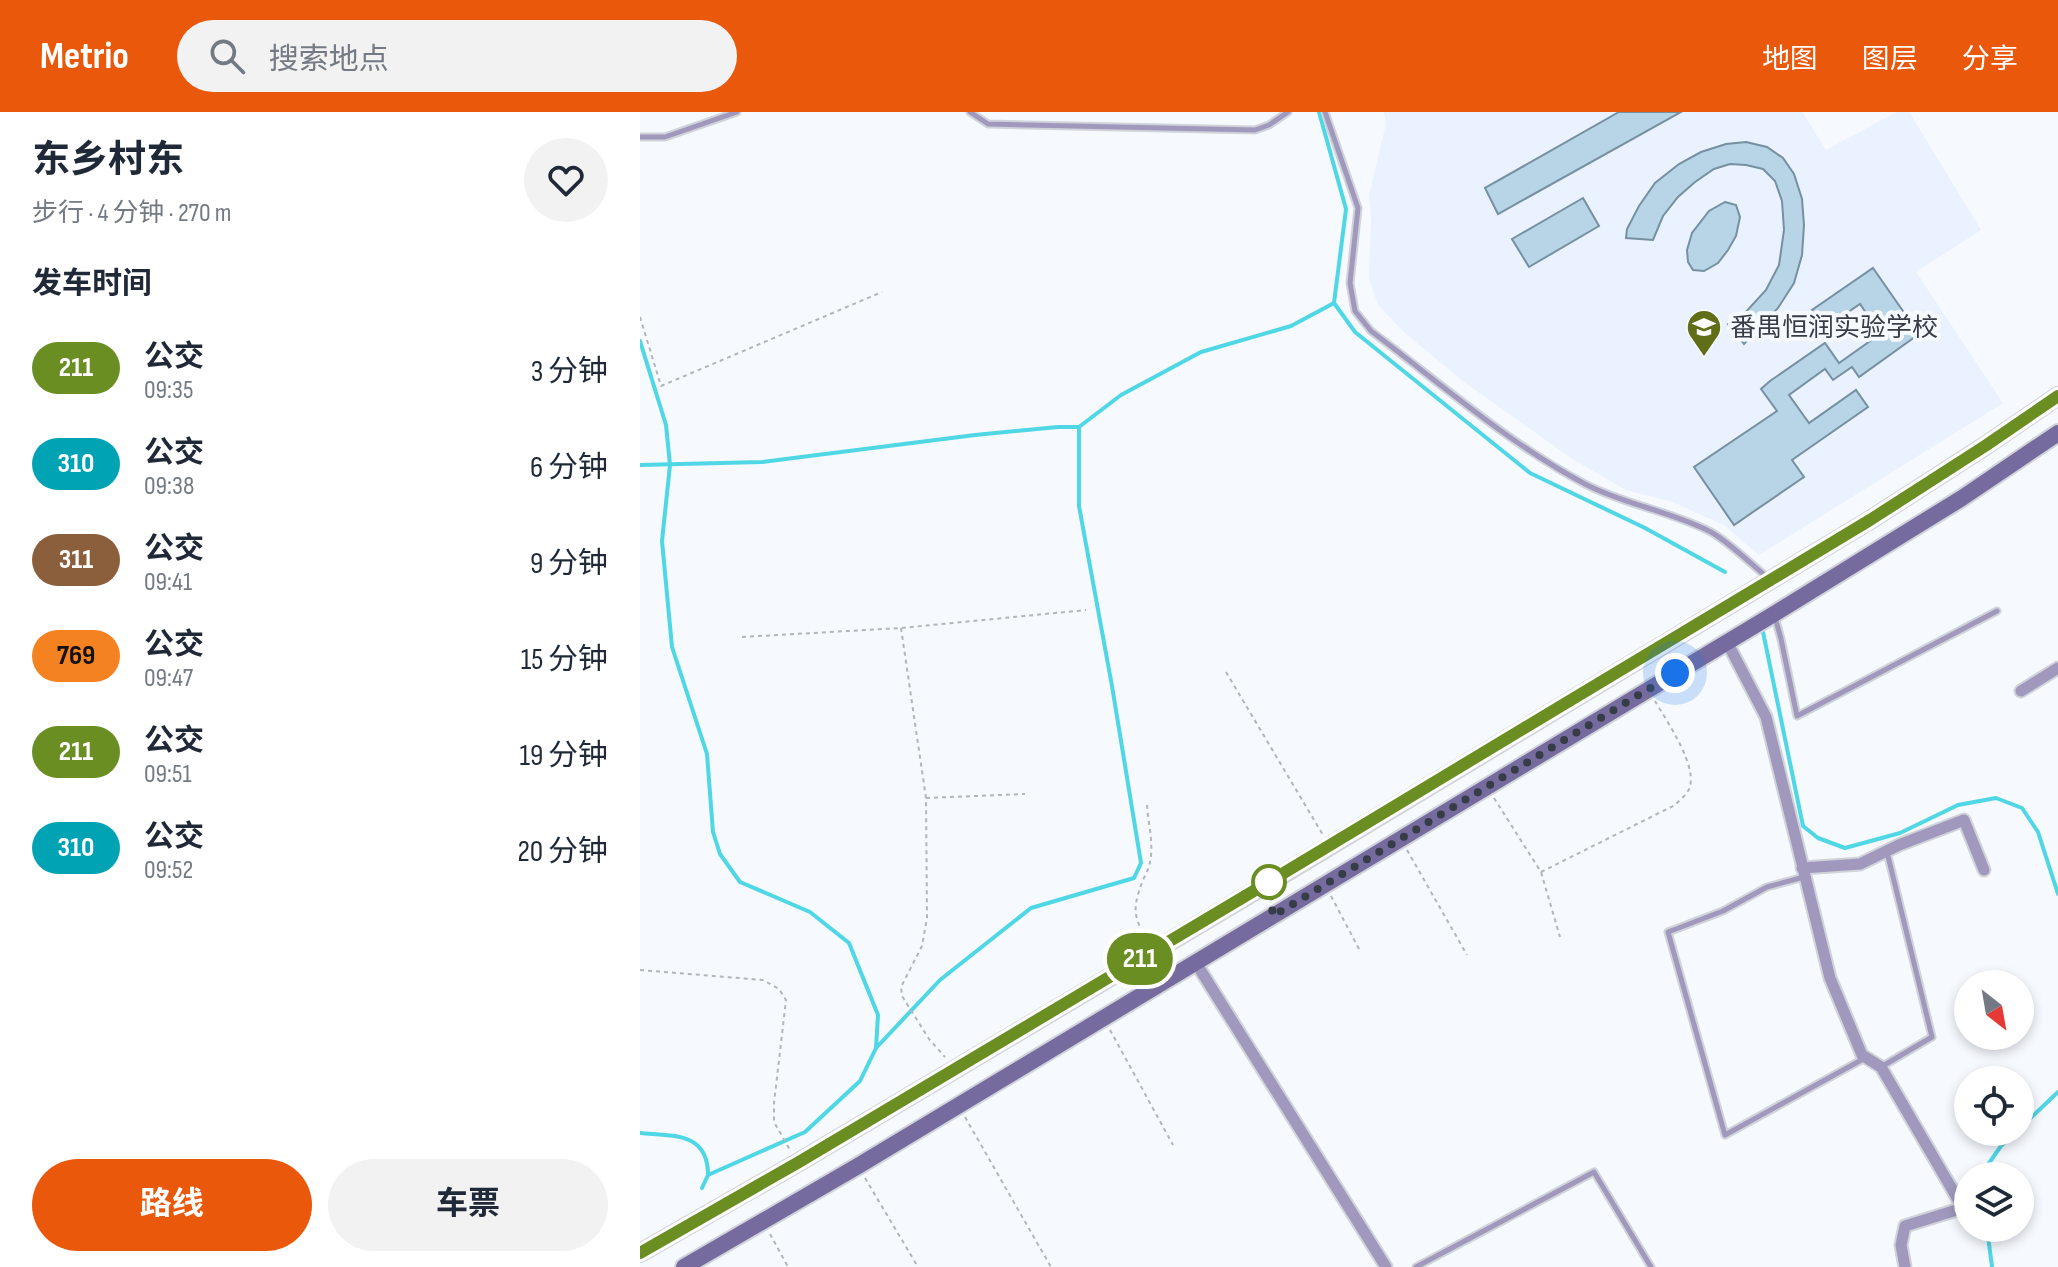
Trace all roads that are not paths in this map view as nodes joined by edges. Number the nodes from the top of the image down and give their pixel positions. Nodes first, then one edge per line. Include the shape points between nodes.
1 (737, 112) edge
2 (970, 112) edge
3 (1288, 112) edge
4 (1325, 112) edge
5 (640, 137) edge
6 (2058, 396) edge
7 (2058, 433) edge
8 (1770, 580) junction
9 (1997, 611) dead end
10 (1770, 616) junction
11 (1727, 642) junction
12 (2058, 668) edge
13 (2021, 691) dead end
14 (1887, 851) junction
15 (1984, 870) dead end
16 (1803, 872) junction
17 (1196, 963) junction
18 (1866, 1057) junction
19 (1881, 1067) junction
20 (640, 1253) edge
21 (693, 1262) edge
22 (1386, 1267) edge
23 (1416, 1267) edge
24 (1651, 1267) edge
25 (1905, 1267) edge

1 - 5 lane via 665,137
2 - 3 lane via 988,124 1255,130
4 - 8 lane via 1358,208 1350,283 1355,311 1371,331 1532,453 1587,485 1714,534
6 - 8 main road via 1909,496
7 - 10 main road
8 - 20 main road
9 - 10 lane via 1797,716 1781,639
10 - 11 main road
11 - 16 street via 1766,717
11 - 17 main road
12 - 13 street
14 - 15 street via 1964,820
14 - 16 street via 1860,864
14 - 19 lane via 1932,1037
16 - 18 street via 1830,978
16 - 18 lane via 1668,932 1725,1135
17 - 21 main road
17 - 22 street
18 - 19 street
19 - 25 street via 1963,1208 1905,1226
23 - 24 lane via 1594,1172

